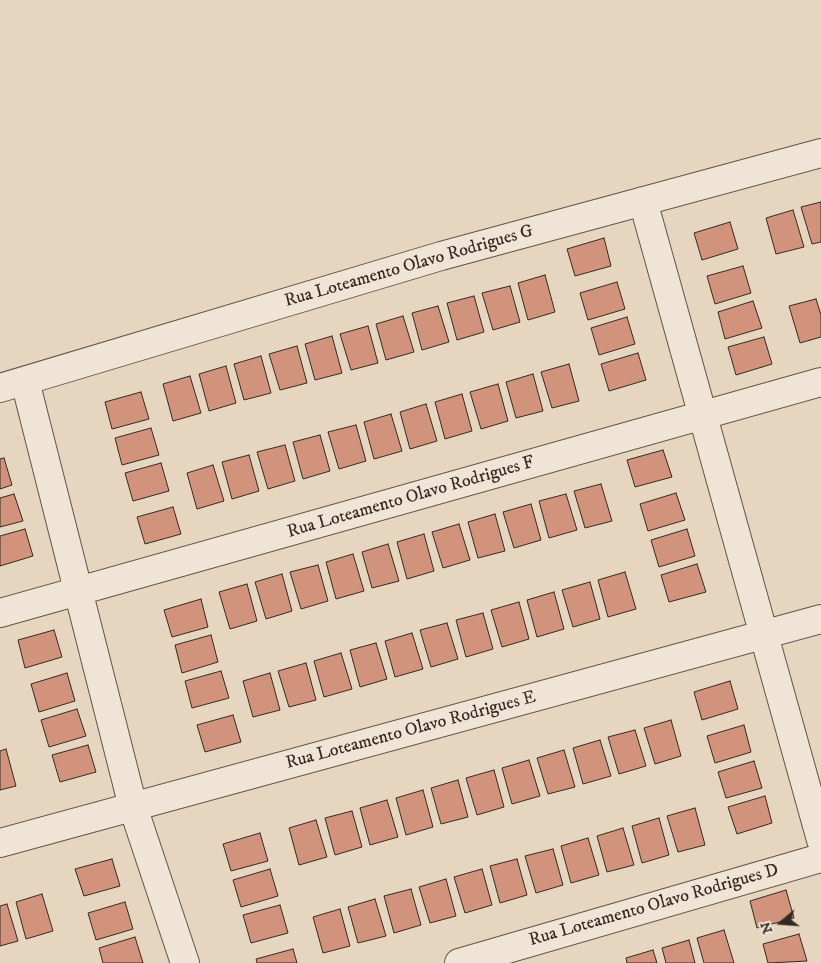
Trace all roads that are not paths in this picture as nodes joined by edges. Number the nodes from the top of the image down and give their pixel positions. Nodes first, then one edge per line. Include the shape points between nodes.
1 (821, 153) edge
2 (643, 201) junction
3 (821, 382) edge
4 (13, 385) edge
5 (701, 416) junction
6 (80, 591) junction
7 (0, 613) edge
8 (821, 619) edge
9 (764, 635) junction
10 (133, 807) junction
11 (821, 840) edge
12 (0, 843) edge
13 (821, 858) edge
14 (185, 963) edge
15 (459, 963) edge

1 - 2 street, Rua Loteamento Olavo Rodrigues G
2 - 4 street, Rua Loteamento Olavo Rodrigues G via 431,259
2 - 5 street
3 - 5 street, Rua Loteamento Olavo Rodrigues F
4 - 6 street
5 - 6 street, Rua Loteamento Olavo Rodrigues F
5 - 9 street
6 - 7 street, Rua Loteamento Olavo Rodrigues F
6 - 10 street
8 - 9 street, Rua Loteamento Olavo Rodrigues E
9 - 10 street, Rua Loteamento Olavo Rodrigues E
9 - 11 street
10 - 12 street, Rua Loteamento Olavo Rodrigues E
10 - 14 street
13 - 15 street, Rua Loteamento Olavo Rodrigues D

